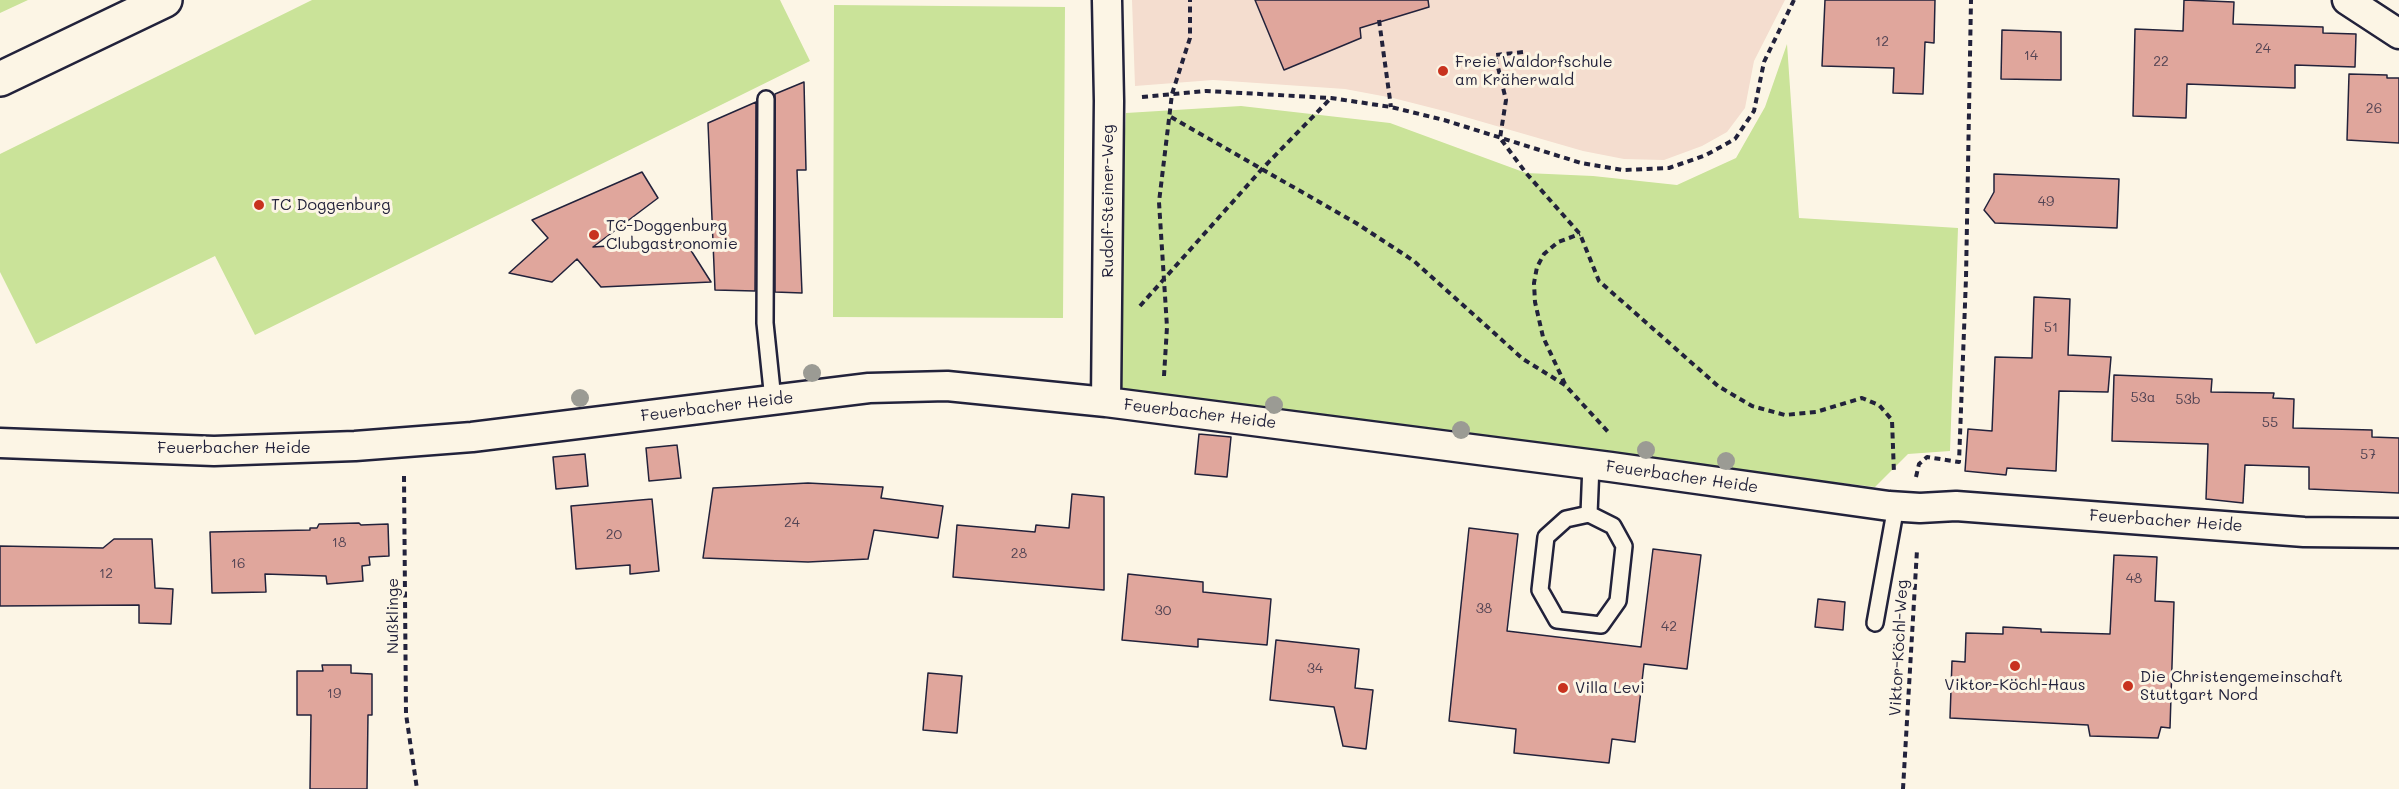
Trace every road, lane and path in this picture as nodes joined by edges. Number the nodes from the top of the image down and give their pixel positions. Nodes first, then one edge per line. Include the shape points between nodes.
1 (165, 0) edge
2 (1107, 0) edge
3 (1190, 0) edge
4 (1794, 0) edge
5 (1971, 0) edge
6 (2347, 0) edge
7 (1378, 20) dead end
8 (2399, 34) edge
9 (1523, 52) dead end
10 (0, 79) edge
11 (1172, 94) junction
12 (1330, 98) junction
13 (766, 99) dead end
14 (1108, 101) junction
15 (1391, 107) junction
16 (1171, 117) junction
17 (1500, 138) junction
18 (1262, 169) junction
19 (1580, 234) junction
20 (1162, 282) junction
21 (1107, 342) junction
22 (1163, 383) dead end
23 (1565, 385) junction
24 (772, 400) junction
25 (1106, 402) junction
26 (404, 442) junction
27 (0, 443) edge
28 (1601, 466) junction
29 (1916, 477) dead end
30 (1901, 507) junction
31 (1589, 514) junction
32 (2399, 533) edge
33 (1875, 623) dead end
34 (417, 789) edge
35 (1902, 789) edge

1 - 10 main road
2 - 14 street, Rudolf-Steiner-Weg
3 - 11 path via 1190,38
4 - 17 path via 1764,62 1754,111 1735,139 1706,155 1669,168 1623,170 1581,164
5 - 29 path via 1959,462 1927,458 1919,464
6 - 8 street
7 - 15 path
9 - 17 path via 1495,55 1506,100
11 - 12 path via 1206,91
11 - 14 path
11 - 16 path
12 - 15 path
12 - 18 path
13 - 24 lane via 765,323
14 - 21 street, Rudolf-Steiner-Weg
15 - 17 path
16 - 18 path
16 - 20 path via 1159,202
17 - 19 path, Viktor-Köchl-Weg via 1526,174
18 - 20 path
18 - 23 path via 1414,261 1523,359
19 - 23 path via 1558,242 1544,254 1534,283 1543,337
19 - 30 path, Viktor-Köchl-Weg via 1599,281 1718,386 1752,406 1785,415 1816,412 1862,398 1879,405 1892,420 1894,475
20 - 21 path
20 - 22 path via 1167,327
21 - 25 street, Rudolf-Steiner-Weg
23 - 28 path via 1615,440
24 - 25 street, Feuerbacher Heide via 869,388 947,386
24 - 26 street, Feuerbacher Heide
25 - 28 street, Feuerbacher Heide
26 - 27 street, Feuerbacher Heide via 214,451
26 - 34 path, Nußklinge via 406,714
28 - 30 street, Feuerbacher Heide
28 - 31 lane
30 - 32 street, Feuerbacher Heide via 1956,506 2304,532
30 - 33 lane
30 - 35 path, Viktor-Köchl-Weg
31 - 31 lane via 1566,519 1546,537 1540,590 1557,620 1601,626 1618,601 1624,546 1613,526

